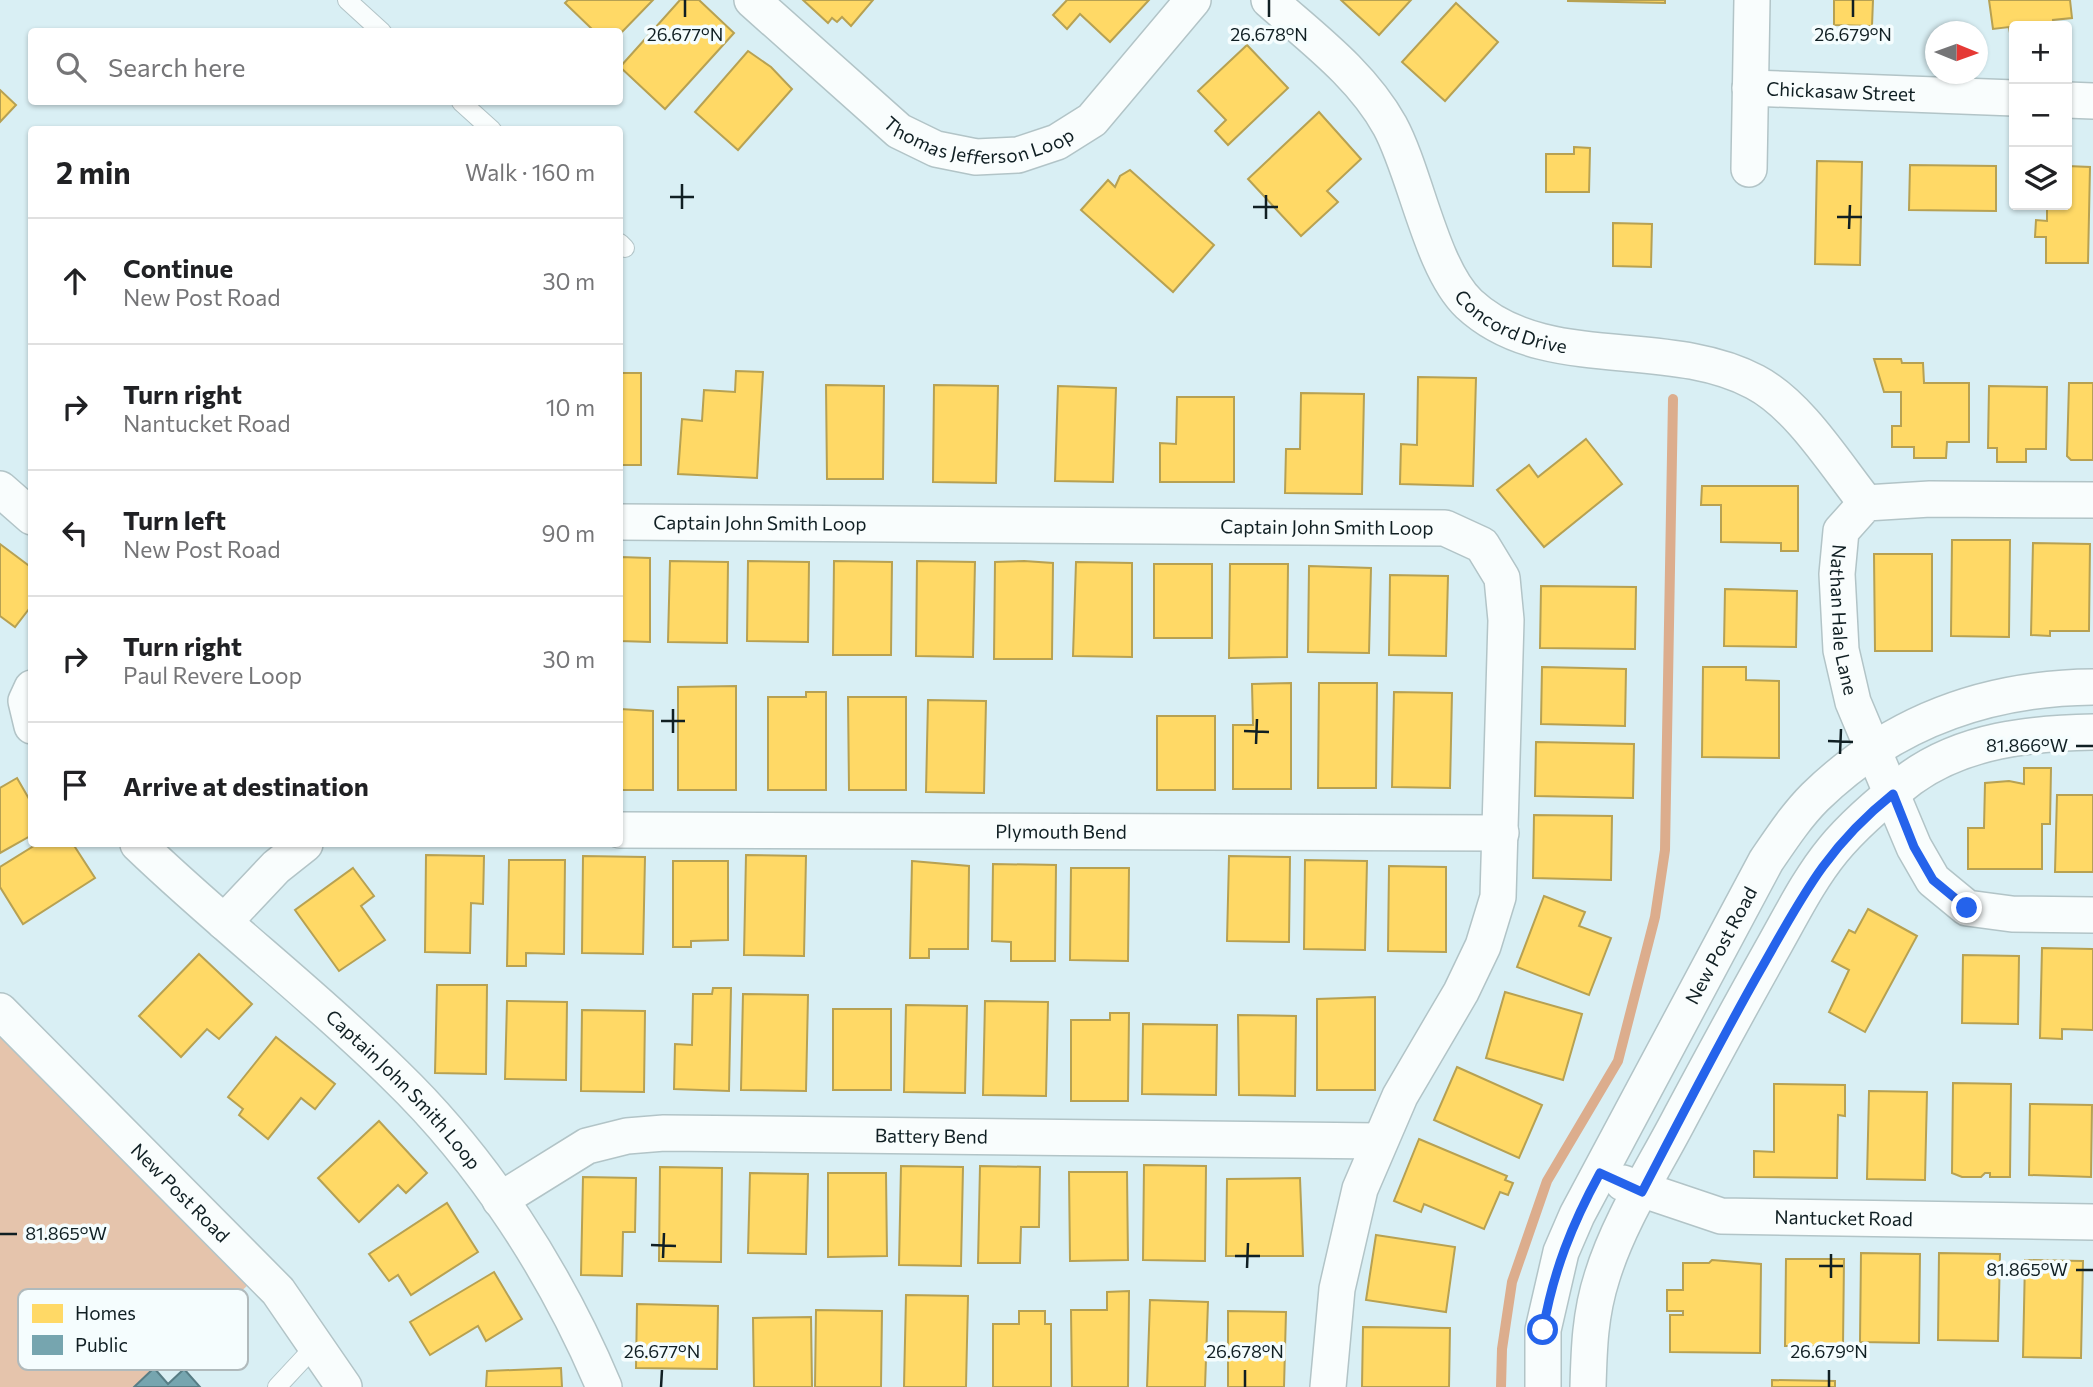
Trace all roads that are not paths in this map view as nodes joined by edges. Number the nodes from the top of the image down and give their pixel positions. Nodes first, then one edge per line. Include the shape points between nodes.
1 (347, 0) edge
2 (752, 0) edge
3 (1194, 0) edge
4 (1269, 0) edge
5 (1752, 0) edge
6 (378, 28) edge
7 (1750, 88) junction
8 (2009, 98) edge
9 (2072, 100) edge
10 (2093, 101) edge
11 (464, 105) edge
12 (488, 126) edge
13 (1749, 169) dead end
14 (0, 489) edge
15 (2093, 500) edge
16 (1866, 503) junction
17 (28, 514) edge
18 (623, 522) edge
19 (2093, 687) edge
20 (2093, 732) edge
21 (1875, 751) junction
22 (1893, 794) junction
23 (623, 830) edge
24 (1501, 833) junction
25 (141, 847) edge
26 (301, 847) edge
27 (2093, 915) edge
28 (224, 922) junction
29 (0, 1012) edge
30 (13, 1028) edge
31 (1378, 1140) junction
32 (1600, 1173) junction
33 (1642, 1192) junction
34 (500, 1200) junction
35 (2093, 1222) edge
36 (317, 1344) junction
37 (277, 1387) edge
38 (344, 1387) edge
39 (604, 1387) edge
40 (1328, 1387) edge
41 (1543, 1387) edge
42 (1588, 1387) edge

1 - 6 lane
2 - 3 street, Thomas Jefferson Loop via 899,131 936,149 976,157 1018,155 1057,142 1092,120
4 - 16 street, Concord Drive via 1336,60 1390,126 1444,266 1467,302 1500,329 1541,342 1684,359 1722,367 1757,383 1788,406
5 - 7 street
7 - 8 street, Chickasaw Street
7 - 13 street
9 - 10 street
11 - 12 lane
14 - 17 street
15 - 16 street
16 - 21 street, Nathan Hale Lane via 1841,531 1837,612 1853,702
18 - 24 street, Captain John Smith Loop via 1445,528 1482,545 1502,578 1506,620
19 - 21 street, New Post Road via 2047,687 1971,703 1934,716
20 - 22 street via 2042,732 1982,745 1913,777
21 - 22 street, Nathan Hale Lane
21 - 32 street, New Post Road via 1814,798 1766,861
22 - 27 street, Nathan Hale Lane via 1933,880 1967,908 2012,915
22 - 33 street via 1866,816 1815,874 1731,1021
23 - 24 street, Plymouth Bend
24 - 31 street, Captain John Smith Loop via 1498,897 1483,946
25 - 28 street, Captain John Smith Loop
26 - 28 street
28 - 34 street, Captain John Smith Loop via 396,1076 430,1111
29 - 30 street, New Post Road
30 - 36 street, New Post Road via 278,1291
31 - 34 street, Battery Bend via 640,1135 587,1146
31 - 40 street, Captain John Smith Loop via 1346,1238
32 - 33 street, Nantucket Road
32 - 41 street, New Post Road via 1566,1240 1550,1290 1543,1330
33 - 35 street, Nantucket Road via 1720,1216 1748,1218
33 - 42 street via 1602,1276 1590,1324
34 - 39 street, Captain John Smith Loop via 553,1287
36 - 37 lane
36 - 38 street, New Post Road

